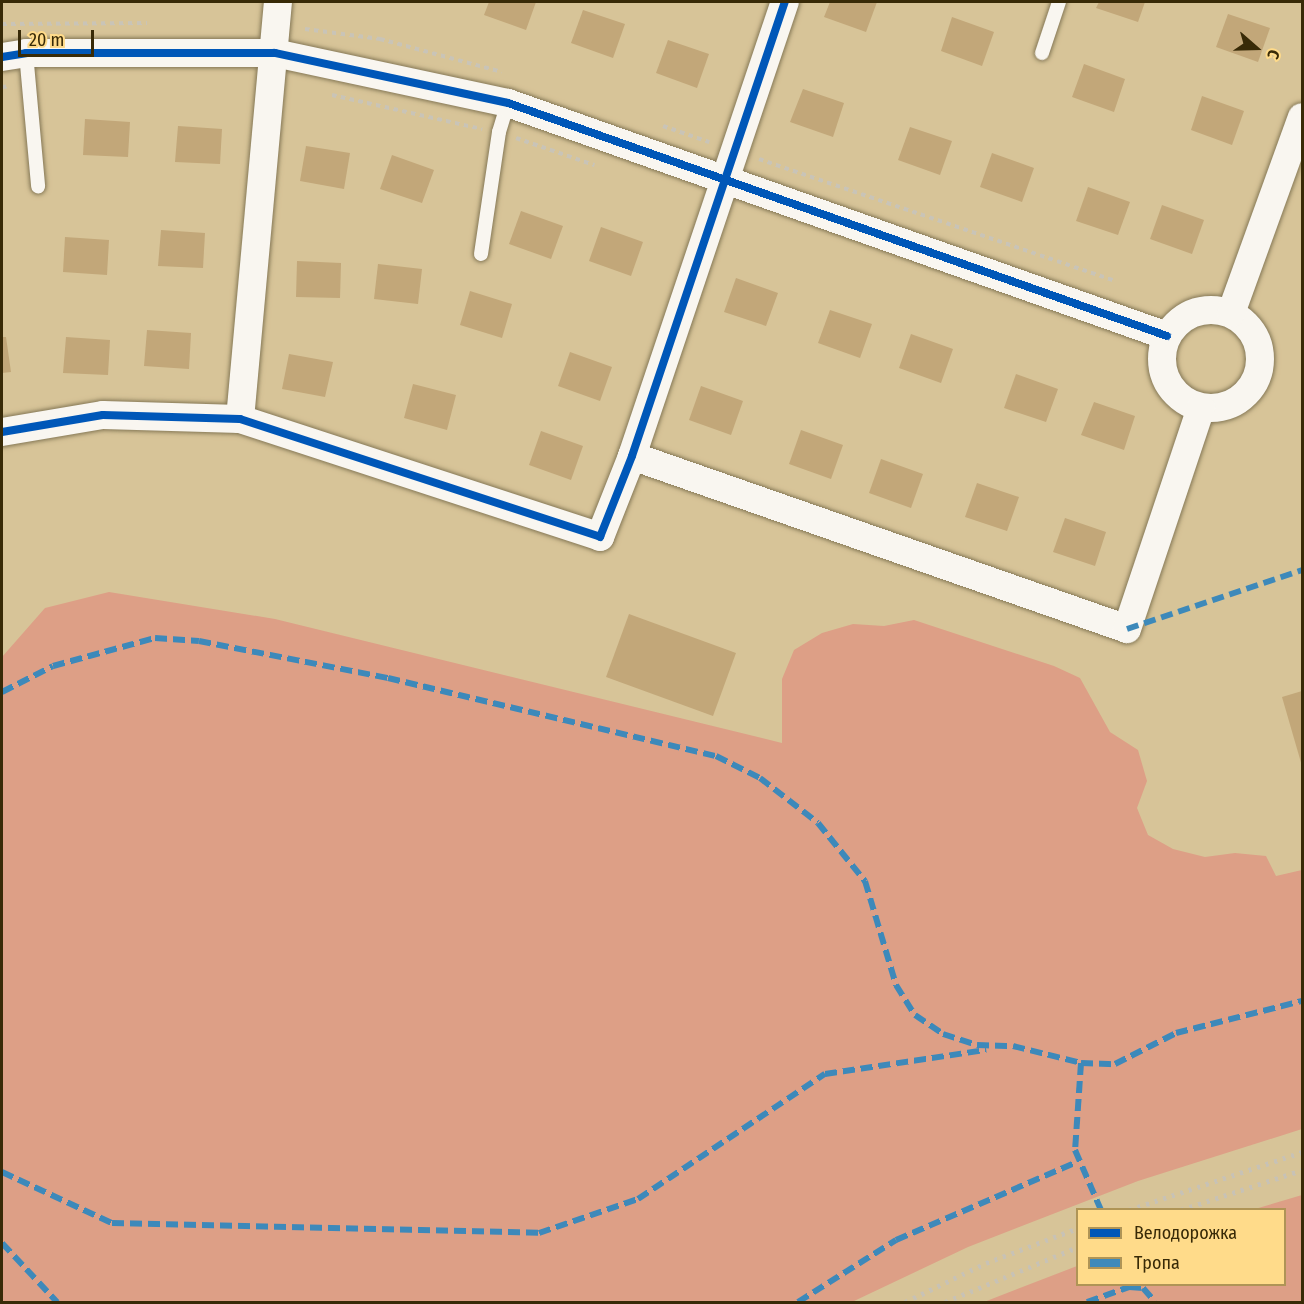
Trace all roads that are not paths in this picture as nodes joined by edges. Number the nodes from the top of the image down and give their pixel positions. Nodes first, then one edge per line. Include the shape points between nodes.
1 (278, 2) edge
2 (784, 2) edge
3 (1059, 2) edge
4 (275, 53) junction
5 (1042, 53) dead end
6 (14, 55) edge
7 (508, 103) junction
8 (1302, 117) edge
9 (724, 182) junction
10 (38, 186) dead end
11 (481, 254) dead end
12 (1231, 313) junction
13 (1167, 336) junction
14 (1201, 408) junction
15 (240, 419) junction
16 (2, 432) edge
17 (632, 456) junction

1 - 4 street
2 - 9 street
3 - 5 lane
4 - 6 street
4 - 7 street
4 - 15 street
6 - 10 lane via 29,83
7 - 9 street
7 - 11 lane via 499,132
8 - 12 street
9 - 13 street
9 - 17 street
12 - 13 street via 1206,309 1183,317
12 - 14 street via 1254,332 1261,359 1253,387 1230,405
13 - 14 street via 1162,366 1175,394
14 - 17 street via 1127,629
15 - 16 street via 103,415
15 - 17 street via 600,537

